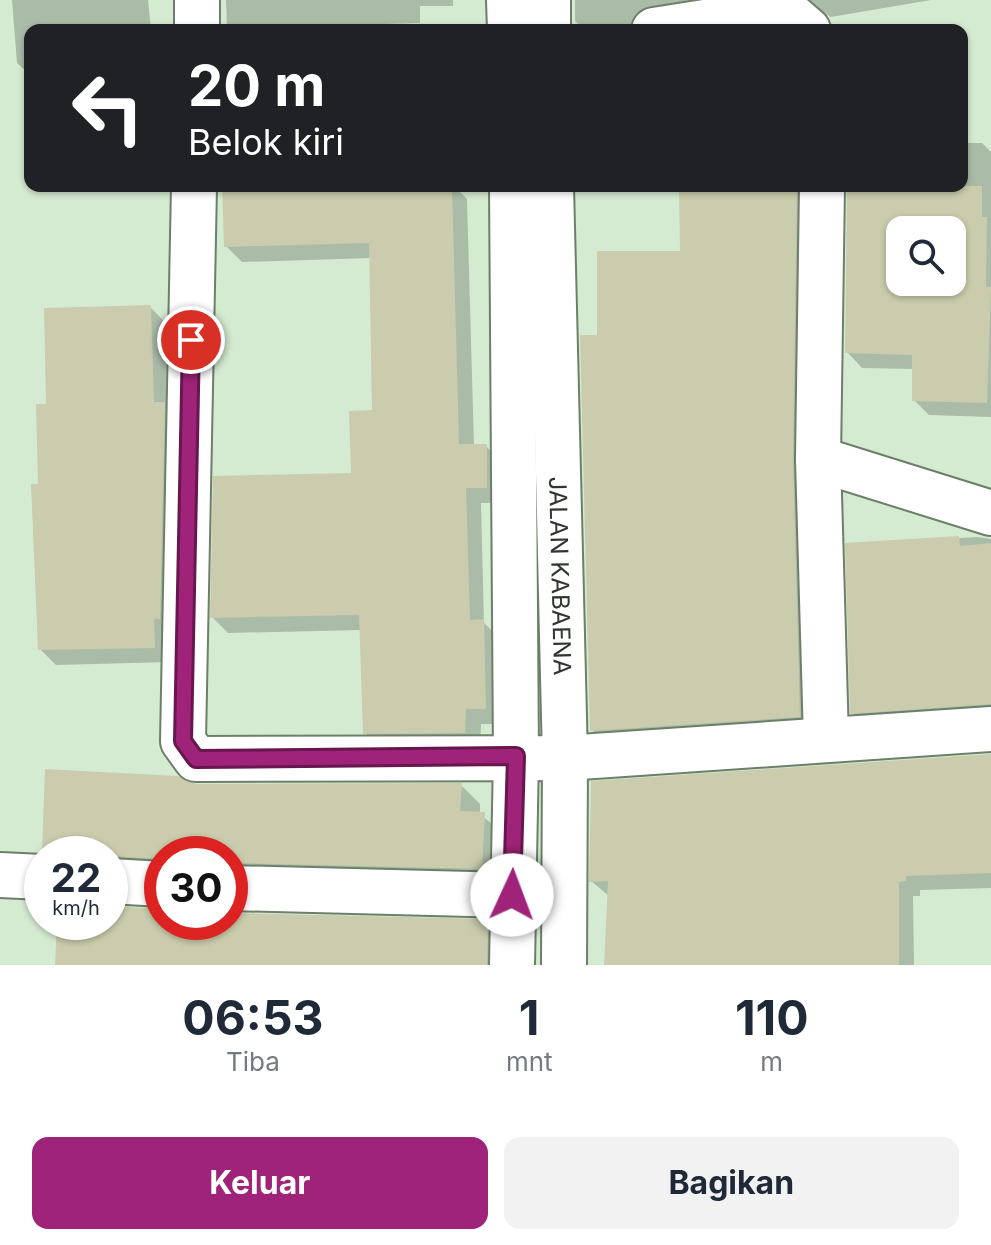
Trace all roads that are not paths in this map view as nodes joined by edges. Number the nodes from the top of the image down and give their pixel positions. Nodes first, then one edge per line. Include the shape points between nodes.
1 (197, 0) edge
2 (509, 0) edge
3 (548, 0) edge
4 (197, 24) edge
5 (510, 24) edge
6 (548, 24) edge
7 (692, 24) edge
8 (801, 24) edge
9 (194, 192) edge
10 (512, 192) edge
11 (551, 192) edge
12 (822, 192) edge
13 (818, 459) junction
14 (991, 513) edge
15 (991, 729) edge
16 (826, 739) junction
17 (516, 756) junction
18 (565, 758) junction
19 (0, 875) edge
20 (24, 876) edge
21 (248, 888) edge
22 (512, 895) junction
23 (512, 965) edge
24 (564, 965) edge

1 - 4 street
2 - 5 street
3 - 6 street
7 - 8 street via 768,12
9 - 17 street via 183,741 189,753 196,759
10 - 17 street, JALAN KABAENA
11 - 18 street, JALAN KABAENA
12 - 13 street
13 - 14 street
13 - 16 street
15 - 16 street
16 - 18 street
17 - 18 street
17 - 22 street, JALAN KABAENA
18 - 24 street, JALAN KABAENA
19 - 20 street
21 - 22 street
22 - 23 street, JALAN KABAENA

